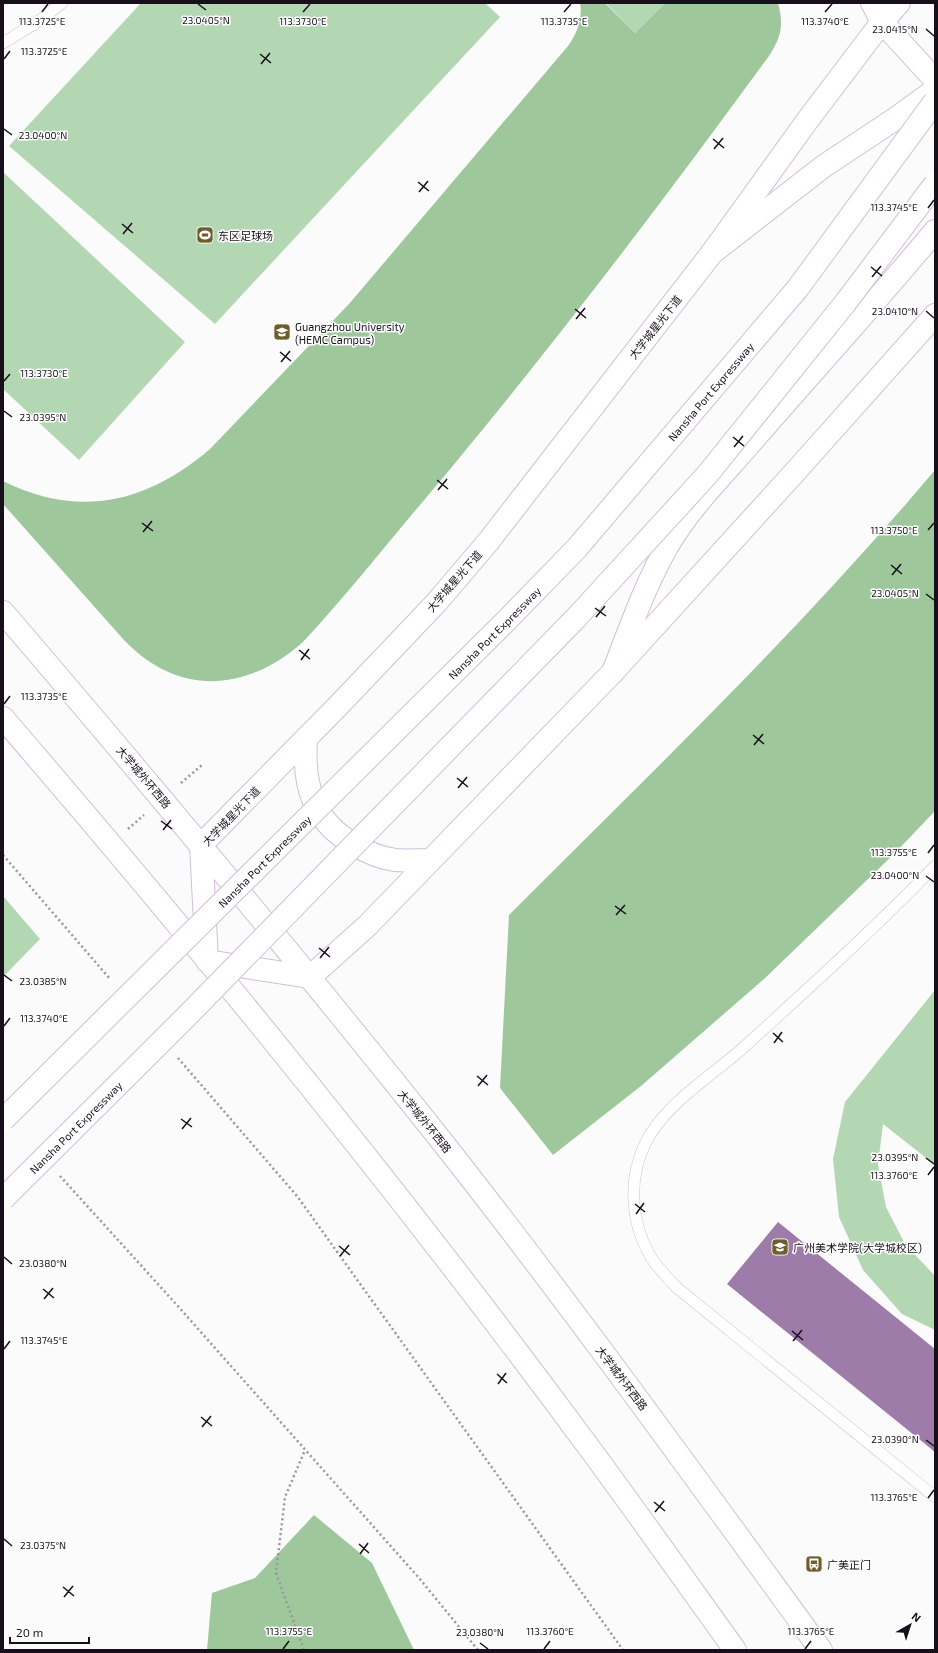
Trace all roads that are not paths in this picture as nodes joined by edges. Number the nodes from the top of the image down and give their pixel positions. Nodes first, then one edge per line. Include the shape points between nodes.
1 (62, 3) edge
2 (872, 3) edge
3 (899, 3) edge
4 (882, 22) junction
5 (3, 43) edge
6 (935, 80) edge
7 (935, 90) edge
8 (935, 101) edge
9 (935, 184) edge
10 (935, 232) edge
11 (712, 253) junction
12 (933, 319) edge
13 (3, 612) edge
14 (613, 672) junction
15 (3, 718) edge
16 (306, 738) junction
17 (201, 845) junction
18 (429, 860) junction
19 (935, 866) edge
20 (207, 961) junction
21 (310, 977) junction
22 (3, 1120) edge
23 (3, 1199) edge
24 (935, 1497) edge
25 (735, 1650) edge
26 (821, 1650) edge

1 - 5 lane
2 - 4 main road
3 - 4 main road, 大学城星光下道
4 - 6 main road
4 - 11 main road, 大学城星光下道
7 - 11 main road via 895,120 824,166
8 - 22 main road, Nansha Port Expressway, bridge via 798,288 577,548
9 - 23 main road, Nansha Port Expressway, bridge via 846,302 707,475 576,618 202,1001
10 - 14 main road via 687,517 653,573
11 - 16 main road, 大学城星光下道 via 488,542 436,603
12 - 14 main road
13 - 17 main road, 大学城外环西路
14 - 18 main road
15 - 20 main road
16 - 17 main road, 大学城星光下道
16 - 18 main road via 306,777 311,797 321,817 343,839 369,854 396,860
17 - 20 main road, 大学城星光下道
17 - 21 main road, 大学城外环西路
18 - 21 main road via 367,926
19 - 24 lane via 781,1014 673,1106 645,1144 634,1188 635,1213 643,1241 655,1262 676,1287
20 - 21 main road
20 - 25 main road via 390,1188 496,1325 595,1456
21 - 26 main road, 大学城外环西路 via 556,1290 650,1414

